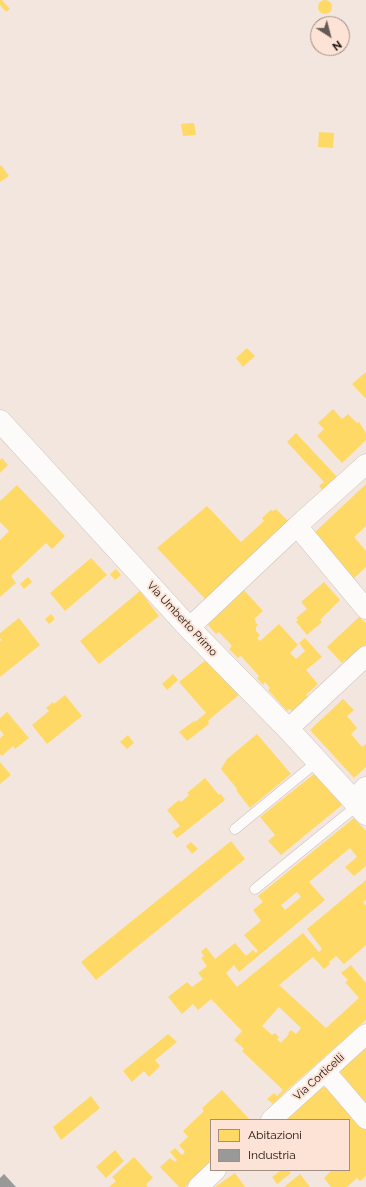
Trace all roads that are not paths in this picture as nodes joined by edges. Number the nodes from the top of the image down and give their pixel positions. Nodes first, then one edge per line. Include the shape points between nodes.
1 (1, 424) edge
2 (366, 464) edge
3 (297, 526) junction
4 (366, 609) edge
5 (189, 628) junction
6 (366, 656) edge
7 (288, 729) junction
8 (318, 761) junction
9 (361, 802) edge
10 (235, 829) dead end
11 (255, 889) dead end
12 (366, 1034) edge
13 (325, 1071) junction
14 (272, 1119) edge
15 (366, 1119) edge
16 (215, 1171) edge
17 (198, 1187) edge

1 - 5 main road, Via Umberto Primo
2 - 3 street
3 - 4 street
3 - 5 street
5 - 7 main road, Via Umberto Primo
6 - 7 street
7 - 8 main road, Via Umberto Primo
8 - 9 main road, Via Umberto Primo
8 - 10 lane
9 - 11 lane
12 - 13 street, Via Corticelli
13 - 14 street, Via Corticelli
13 - 15 street
16 - 17 street

